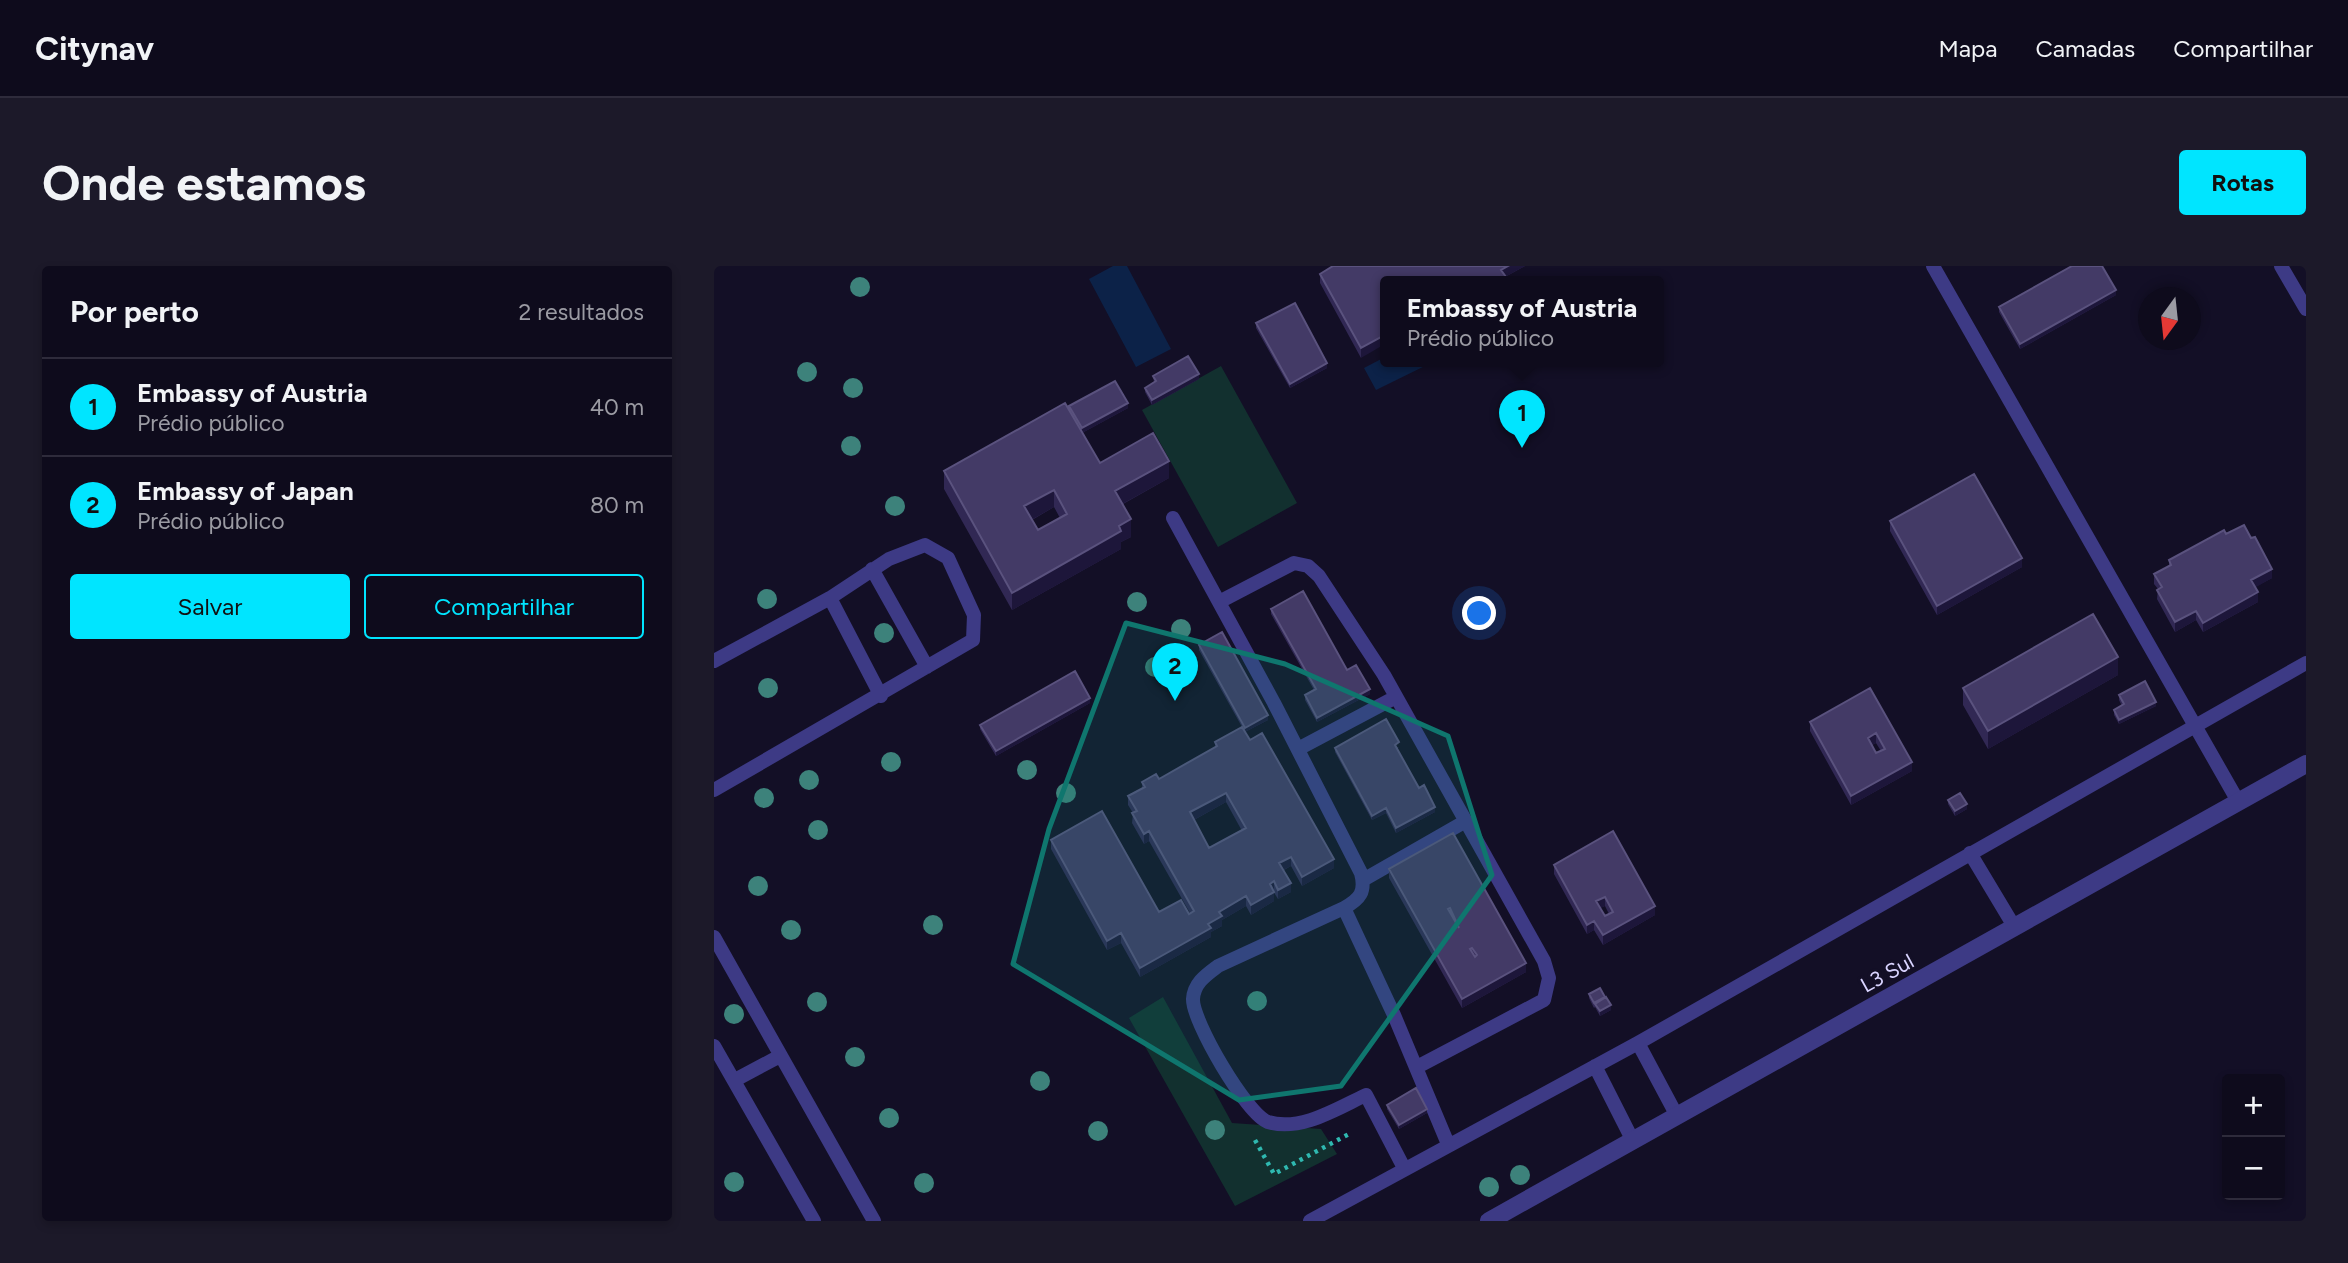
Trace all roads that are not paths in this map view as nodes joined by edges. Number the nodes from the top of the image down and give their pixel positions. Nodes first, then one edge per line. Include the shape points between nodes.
1 (1933, 266) edge
2 (2281, 266) edge
3 (2306, 309) edge
4 (1173, 518) dead end
5 (872, 569) junction
6 (830, 598) junction
7 (1219, 602) junction
8 (714, 661) edge
9 (2306, 663) edge
10 (927, 667) junction
11 (881, 696) junction
12 (1396, 697) junction
13 (2194, 726) junction
14 (1298, 749) junction
15 (2306, 764) edge
16 (714, 790) edge
17 (2238, 803) junction
18 (1466, 821) junction
19 (1970, 853) junction
20 (1363, 880) junction
21 (1344, 908) junction
22 (2015, 928) junction
23 (714, 937) edge
24 (1638, 1042) junction
25 (714, 1046) edge
26 (780, 1056) junction
27 (1595, 1066) junction
28 (1417, 1067) junction
29 (735, 1080) junction
30 (1677, 1116) junction
31 (1633, 1140) junction
32 (1448, 1144) junction
33 (1404, 1168) junction
34 (814, 1221) edge
35 (874, 1221) edge
36 (1310, 1221) edge
37 (1489, 1221) edge

1 - 13 lane
2 - 3 lane
4 - 7 lane
5 - 6 lane
5 - 10 lane
5 - 10 lane via 925,545 948,558 974,615 975,634 973,640
6 - 8 lane
6 - 11 lane
7 - 12 lane via 1294,563 1308,566 1320,576
7 - 14 lane
9 - 13 lane
10 - 11 lane
11 - 16 lane
12 - 14 lane
12 - 18 lane
13 - 17 lane
13 - 19 lane
14 - 20 lane
15 - 17 street, L3 Sul
17 - 22 street, L3 Sul
18 - 20 lane
18 - 28 lane via 1544,961 1549,989 1544,1000
19 - 22 lane
19 - 24 lane
20 - 21 lane via 1362,895
21 - 28 lane
21 - 33 lane via 1218,966 1203,977 1193,1002 1230,1080 1254,1112 1268,1122 1299,1122 1366,1095
22 - 30 street, L3 Sul
23 - 26 lane
24 - 27 lane
24 - 30 lane
25 - 29 lane
26 - 29 lane
26 - 35 lane
27 - 31 lane
27 - 32 lane
28 - 32 lane
29 - 34 lane
30 - 31 street, L3 Sul
31 - 37 street, L3 Sul
32 - 33 lane
33 - 36 lane

